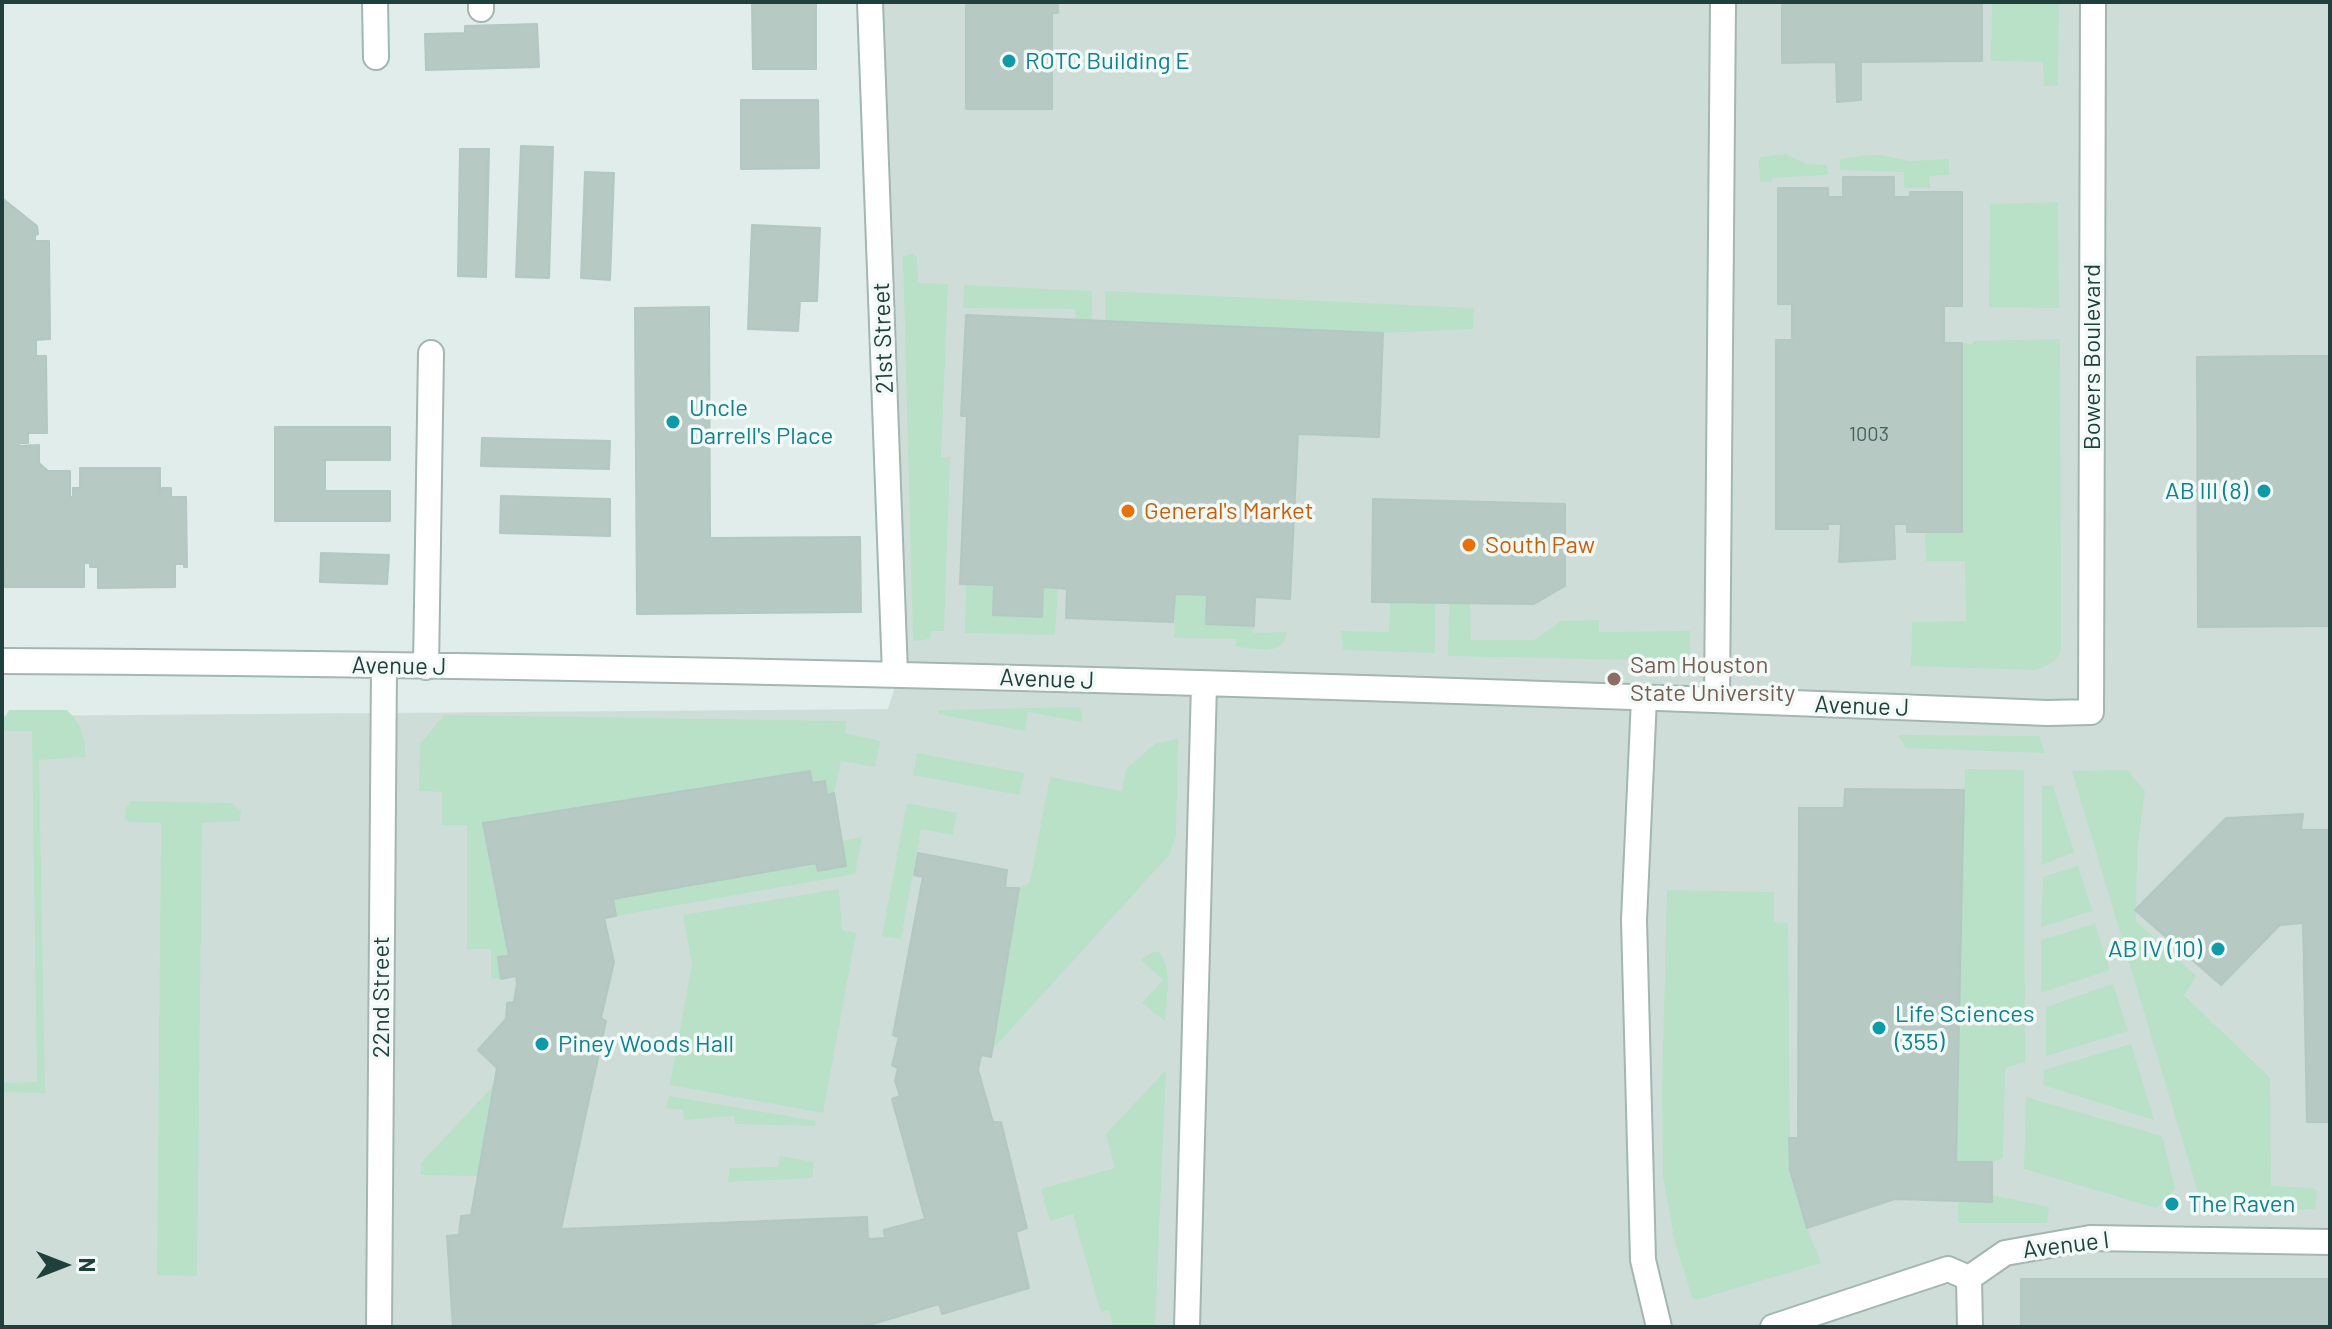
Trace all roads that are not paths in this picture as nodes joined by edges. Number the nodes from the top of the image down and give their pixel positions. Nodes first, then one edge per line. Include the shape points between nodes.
1 (375, 2) edge
2 (870, 2) edge
3 (1723, 2) edge
4 (2093, 2) edge
5 (376, 57) dead end
6 (431, 353) dead end
7 (2, 661) edge
8 (384, 666) junction
9 (426, 667) junction
10 (895, 674) junction
11 (1204, 684) junction
12 (1644, 698) junction
13 (1717, 699) junction
14 (2091, 712) joint
15 (2330, 1242) edge
16 (1969, 1278) junction
17 (379, 1327) edge
18 (1187, 1327) edge
19 (1659, 1327) edge
20 (1773, 1327) edge
21 (1970, 1327) edge

1 - 5 street
2 - 10 street, 21st Street
3 - 13 street
4 - 14 street, Bowers Boulevard
6 - 9 street
7 - 8 street, Avenue J
8 - 9 street, Avenue J
8 - 17 street, 22nd Street
9 - 10 street, Avenue J
10 - 11 street, Avenue J
11 - 12 street, Avenue J
11 - 18 street
12 - 13 street, Avenue J
12 - 19 street via 1634,920 1643,1260
13 - 14 street, Avenue J
15 - 16 street, Avenue I via 2090,1238 2005,1253
16 - 20 street via 1948,1269
16 - 21 street

